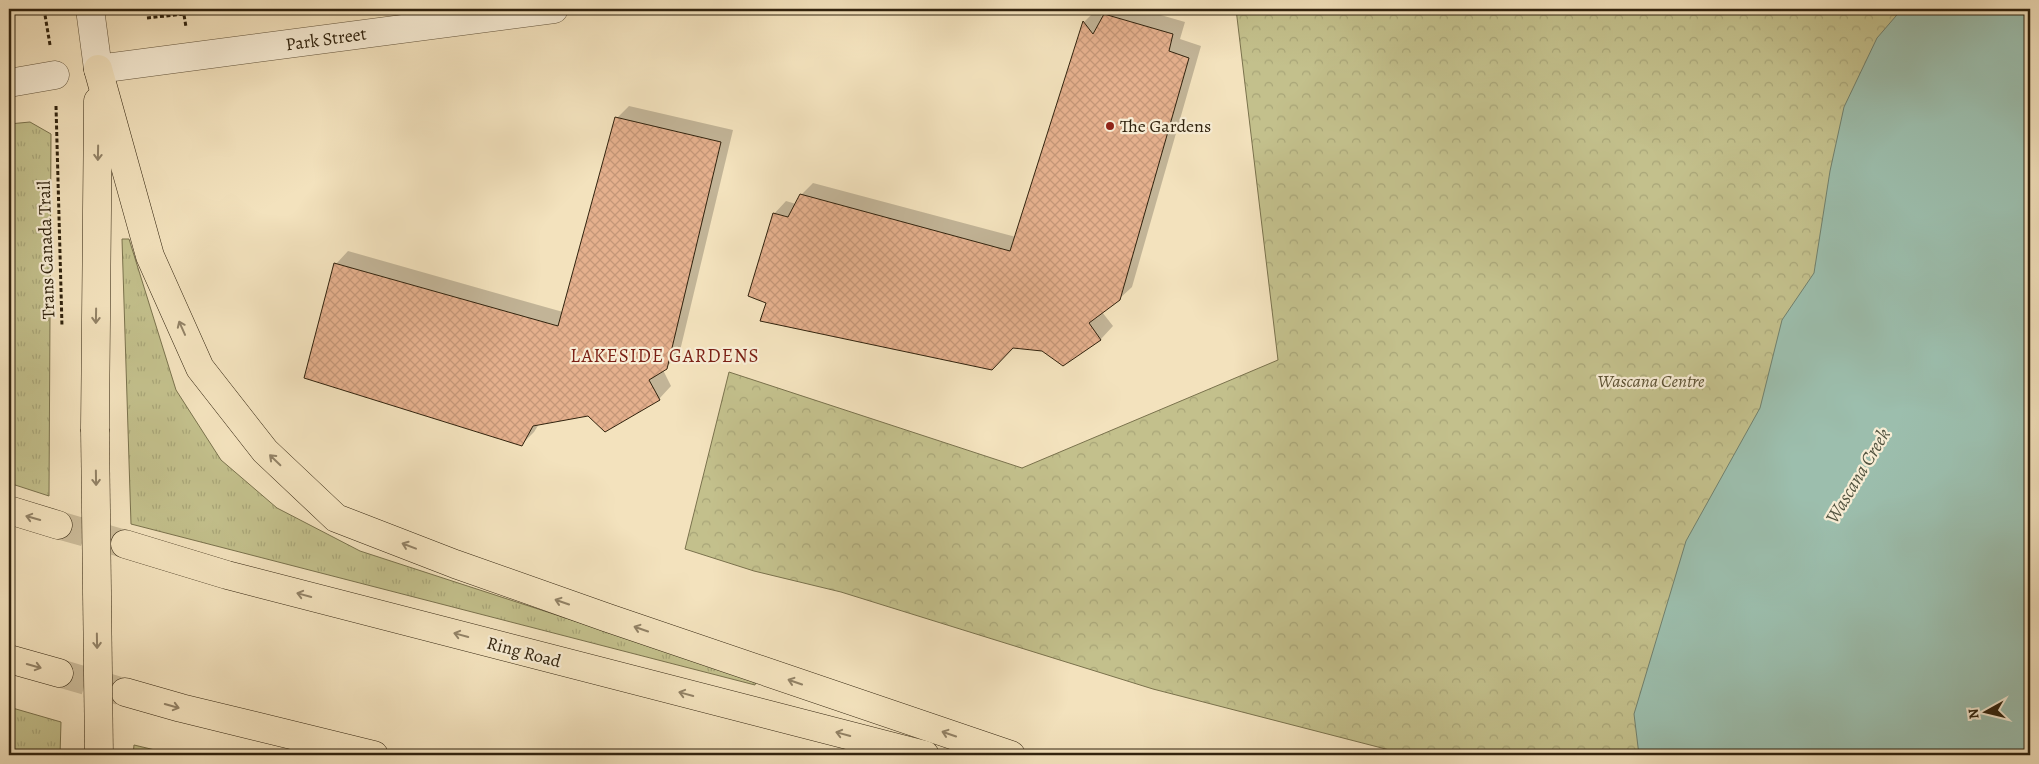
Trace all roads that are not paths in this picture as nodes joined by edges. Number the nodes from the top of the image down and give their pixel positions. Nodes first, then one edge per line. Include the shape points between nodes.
1 (90, 9) edge
2 (554, 9) edge
3 (98, 69) junction
4 (55, 76) road end
5 (9, 83) edge
6 (9, 510) edge
7 (58, 525) tunnel mouth
8 (125, 544) tunnel mouth
9 (9, 659) edge
10 (58, 673) tunnel mouth
11 (125, 692) tunnel mouth
12 (99, 755) edge
13 (374, 755) edge
14 (924, 755) edge
15 (1012, 755) edge

1 - 3 street
2 - 3 street, Park Street
3 -> 12 highway, bridge via 95,429
15 -> 3 highway via 599,615 336,518 265,451 200,368 150,256
4 - 5 street
7 -> 6 highway
14 -> 8 highway, Ring Road via 227,575
9 -> 10 highway
11 -> 13 highway

